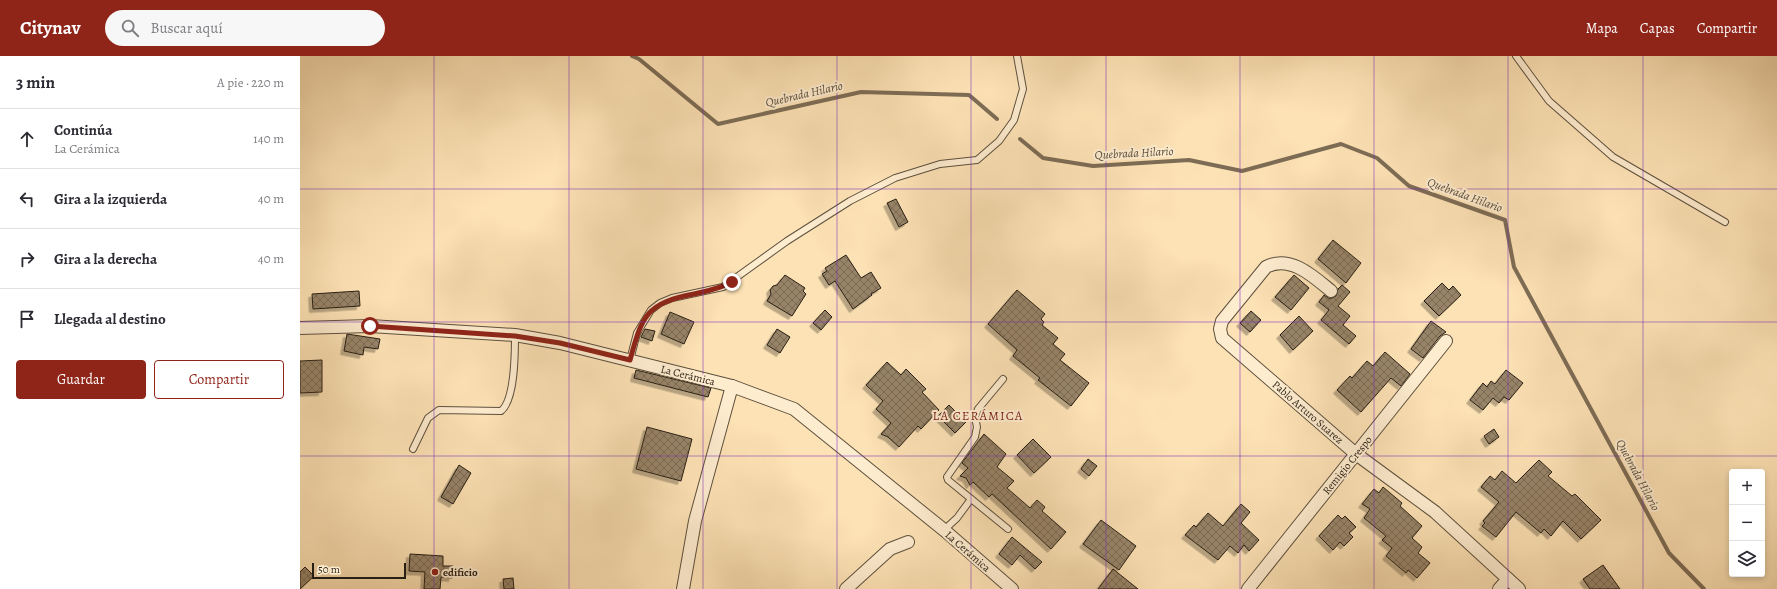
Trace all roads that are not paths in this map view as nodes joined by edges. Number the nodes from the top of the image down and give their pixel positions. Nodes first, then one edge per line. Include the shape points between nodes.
1 (1017, 56) edge
2 (1516, 56) edge
3 (1725, 222) dead end
4 (1331, 291) dead end
5 (300, 328) edge
6 (515, 336) junction
7 (1446, 341) dead end
8 (630, 360) junction
9 (1003, 379) dead end
10 (732, 386) junction
11 (413, 449) dead end
12 (1356, 454) junction
13 (971, 499) junction
14 (1008, 529) dead end
15 (944, 530) junction
16 (908, 542) dead end
17 (1508, 579) junction
18 (683, 589) edge
19 (846, 589) edge
20 (1012, 589) edge
21 (1248, 589) edge
22 (1499, 589) edge
23 (1519, 589) edge

1 - 8 lane via 1023,89 1014,120 999,142 977,160 940,164 895,178 843,205 723,287 660,303 651,310 637,333
2 - 3 lane via 1550,101 1613,157
4 - 12 street, Pablo Arturo Suarez via 1296,266 1272,263 1266,266 1222,321 1220,329 1222,338
5 - 6 street, La Cerámica via 370,326
6 - 8 street, La Cerámica via 560,343
6 - 11 lane via 513,371 505,408 501,411 439,410 428,418
7 - 12 street, Remigio Crespo
8 - 10 street, La Cerámica
9 - 13 lane via 978,409 975,416 975,437 947,477
10 - 15 street, La Cerámica via 794,409
10 - 18 street via 695,521
12 - 17 street, Pablo Arturo Suarez via 1435,512
12 - 21 street, Remigio Crespo
13 - 14 lane
13 - 15 lane
15 - 20 street, La Cerámica
16 - 19 street via 890,549
17 - 22 street
17 - 23 street, Pablo Arturo Suarez

